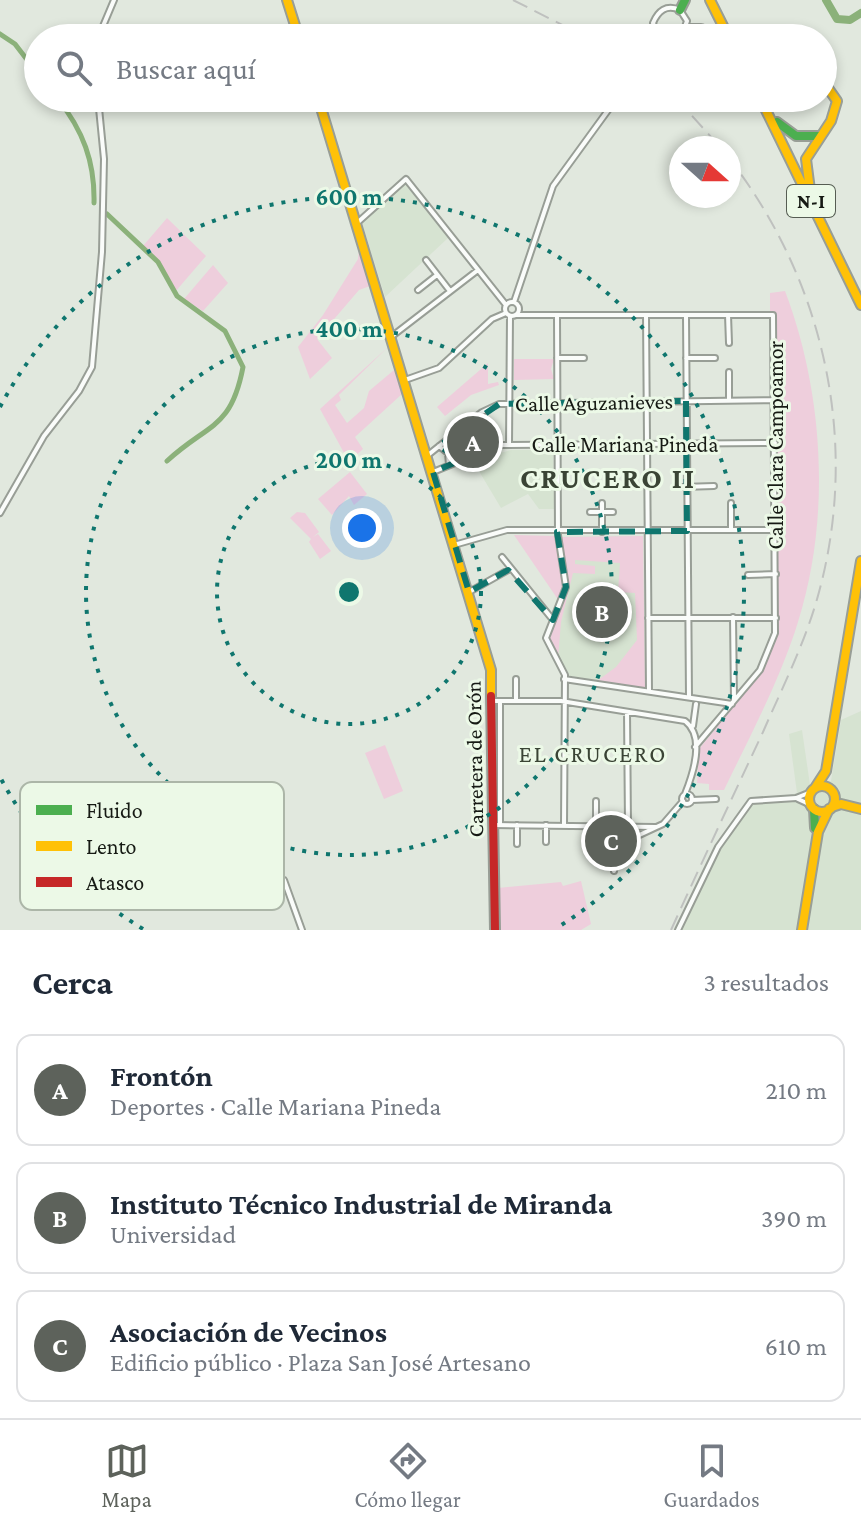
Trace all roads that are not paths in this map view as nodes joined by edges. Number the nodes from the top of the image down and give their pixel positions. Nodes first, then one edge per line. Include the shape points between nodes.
1 (114, 0) edge
2 (287, 0) edge
3 (685, 0) edge
4 (710, 0) edge
5 (680, 10) junction
6 (104, 24) edge
7 (295, 24) edge
8 (653, 24) edge
9 (687, 24) edge
10 (722, 24) edge
11 (837, 99) edge
12 (99, 112) edge
13 (322, 112) edge
14 (607, 112) edge
15 (767, 112) edge
16 (770, 112) edge
17 (825, 134) junction
18 (815, 210) junction
19 (357, 223) junction
20 (426, 260) dead end
21 (478, 270) junction
22 (437, 275) junction
23 (418, 290) dead end
24 (449, 290) junction
25 (514, 302) junction
26 (506, 305) junction
27 (861, 305) edge
28 (513, 315) junction
29 (646, 315) junction
30 (686, 315) junction
31 (728, 315) junction
32 (557, 316) junction
33 (391, 337) junction
34 (729, 343) dead end
35 (557, 358) junction
36 (584, 358) dead end
37 (686, 358) junction
38 (715, 358) dead end
39 (729, 372) dead end
40 (405, 380) junction
41 (729, 400) junction
42 (774, 400) junction
43 (646, 401) junction
44 (686, 401) junction
45 (509, 402) junction
46 (557, 402) junction
47 (775, 443) junction
48 (647, 444) junction
49 (686, 444) junction
50 (509, 445) junction
51 (557, 445) junction
52 (439, 446) junction
53 (428, 455) junction
54 (449, 465) junction
55 (433, 472) junction
56 (714, 486) dead end
57 (684, 487) junction
58 (602, 503) dead end
59 (731, 503) dead end
60 (590, 512) dead end
61 (602, 512) junction
62 (613, 512) dead end
63 (0, 513) edge
64 (731, 530) junction
65 (775, 530) junction
66 (647, 531) junction
67 (687, 531) junction
68 (558, 532) junction
69 (602, 532) junction
70 (454, 545) junction
71 (502, 557) dead end
72 (861, 561) edge
73 (510, 569) junction
74 (776, 574) junction
75 (748, 575) dead end
76 (469, 592) junction
77 (733, 617) junction
78 (648, 618) junction
79 (688, 618) junction
80 (776, 618) junction
81 (553, 620) junction
82 (516, 679) dead end
83 (564, 679) junction
84 (649, 691) junction
85 (689, 697) junction
86 (497, 701) junction
87 (516, 701) junction
88 (563, 701) junction
89 (733, 703) junction
90 (696, 704) dead end
91 (627, 712) junction
92 (692, 727) junction
93 (695, 747) junction
94 (826, 771) junction
95 (813, 790) junction
96 (833, 793) junction
97 (685, 794) junction
98 (796, 798) junction
99 (716, 799) dead end
100 (692, 800) junction
101 (596, 801) dead end
102 (683, 801) junction
103 (812, 807) junction
104 (834, 807) junction
105 (861, 809) edge
106 (497, 825) junction
107 (517, 825) junction
108 (546, 825) junction
109 (564, 825) junction
110 (596, 825) junction
111 (617, 825) junction
112 (628, 825) junction
113 (656, 827) junction
114 (546, 842) dead end
115 (617, 843) junction
116 (517, 844) dead end
117 (614, 871) dead end
118 (284, 880) dead end
119 (799, 929) edge
120 (302, 930) edge
121 (495, 930) edge
122 (678, 930) edge

1 - 6 street
2 - 7 main road
3 - 5 main road
4 - 10 main road
5 - 8 street via 668,7
5 - 9 street
11 - 17 main road via 837,119
12 - 63 street via 102,252 92,367
13 - 19 main road, Carretera de Orón
14 - 25 street via 553,186
15 - 18 main road, N-I
16 - 17 main road via 791,135
17 - 18 main road via 805,162
18 - 27 main road, N-I
19 - 21 street via 406,179
19 - 33 main road, Carretera de Orón
20 - 22 street
21 - 24 street
21 - 26 street
22 - 23 street
22 - 24 street
24 - 33 street
25 - 26 street
25 - 28 street via 519,307
26 - 28 street
28 - 32 street
28 - 40 street via 492,319 439,368
28 - 45 street
29 - 30 street
29 - 32 street
29 - 43 street
30 - 31 street
30 - 37 street
31 - 34 street
31 - 42 street, Calle Clara Campoamor via 773,315
32 - 35 street
33 - 40 main road, Carretera de Orón
35 - 36 street
35 - 46 street
37 - 38 street
37 - 44 street
39 - 41 street
40 - 53 main road, Carretera de Orón
41 - 42 street, Calle Aguzanieves
41 - 44 street, Calle Aguzanieves
42 - 47 street, Calle Clara Campoamor
43 - 44 street, Calle Aguzanieves
43 - 46 street, Calle Aguzanieves
43 - 48 street
44 - 49 street
45 - 46 street, Calle Aguzanieves
45 - 50 street
45 - 52 street, Calle Aguzanieves via 485,410
46 - 51 street
47 - 49 street, Calle Mariana Pineda
47 - 65 street, Calle Clara Campoamor
48 - 49 street, Calle Mariana Pineda
48 - 51 street, Calle Mariana Pineda
48 - 66 street
49 - 57 street
50 - 51 street, Calle Mariana Pineda
50 - 54 street, Calle Mariana Pineda
51 - 68 street
52 - 53 street, Calle Aguzanieves
52 - 54 street via 448,453
53 - 55 main road, Carretera de Orón
54 - 55 street, Calle Mariana Pineda
55 - 70 main road, Carretera de Orón
56 - 57 street
57 - 67 street
58 - 61 street
59 - 64 street
60 - 61 street
61 - 62 street
61 - 69 street
64 - 65 street
64 - 67 street
65 - 74 street, Calle Clara Campoamor
66 - 67 street
66 - 69 street
66 - 78 street
67 - 79 street
68 - 69 street
68 - 70 street via 504,530
68 - 81 street via 566,587
70 - 76 main road, Carretera de Orón
71 - 73 street
72 - 94 main road
73 - 76 street
73 - 81 street
74 - 75 street, Calle Clara Campoamor
74 - 80 street, Calle Clara Campoamor
76 - 86 main road, Carretera de Orón
77 - 79 street
77 - 80 street
77 - 89 street
78 - 79 street
78 - 84 street
79 - 85 street
80 - 89 street, Calle Clara Campoamor via 766,659
81 - 83 street via 546,641
82 - 87 street
83 - 84 street
83 - 88 street
84 - 85 street
85 - 89 street
86 - 87 street
86 - 106 main road, Carretera de Orón
87 - 88 street
88 - 91 street
88 - 109 street
89 - 93 street, Calle Clara Campoamor
90 - 92 street
91 - 92 street via 685,721
91 - 112 street
92 - 93 street
93 - 97 street
94 - 95 main road
94 - 96 main road
95 - 96 main road via 825,786
95 - 98 street
95 - 103 main road
96 - 104 main road
97 - 100 street
97 - 102 street
98 - 103 street
98 - 122 street via 751,801 718,847
99 - 100 street
100 - 102 street
101 - 110 street
102 - 113 street
103 - 104 main road
103 - 119 main road via 815,825
104 - 105 main road
104 - 119 main road via 818,832
106 - 107 street
106 - 121 main road, Carretera de Orón
107 - 108 street
107 - 116 street
108 - 109 street
108 - 114 street
109 - 110 street
110 - 111 street
111 - 112 street
111 - 115 street
112 - 113 street
113 - 115 street
115 - 117 street
118 - 120 street

